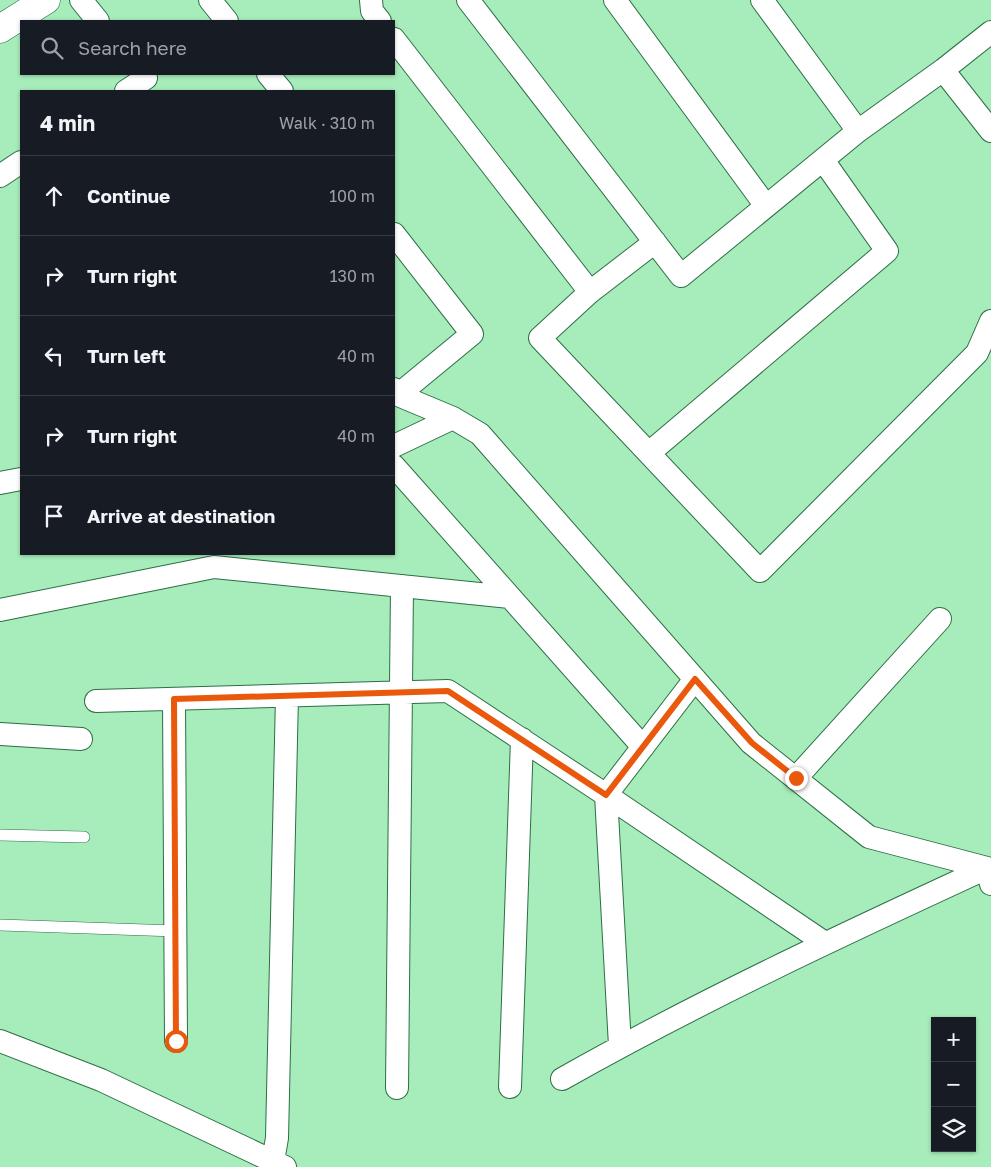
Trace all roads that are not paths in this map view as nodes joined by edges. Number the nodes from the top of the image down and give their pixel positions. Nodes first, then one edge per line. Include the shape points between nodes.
1 (81, 0) edge
2 (210, 0) edge
3 (371, 0) edge
4 (468, 0) edge
5 (615, 0) edge
6 (766, 2) edge
7 (32, 3) edge
8 (97, 20) edge
9 (226, 20) edge
10 (379, 20) edge
11 (0, 29) edge
12 (991, 32) edge
13 (395, 39) edge
14 (944, 70) junction
15 (269, 75) edge
16 (148, 81) edge
17 (128, 90) edge
18 (281, 90) edge
19 (858, 131) junction
20 (991, 131) edge
21 (823, 160) junction
22 (20, 163) edge
23 (0, 176) edge
24 (766, 206) junction
25 (395, 235) edge
26 (655, 242) junction
27 (590, 292) junction
28 (991, 321) edge
29 (396, 392) edge
30 (453, 418) junction
31 (395, 446) edge
32 (648, 452) junction
33 (395, 467) edge
34 (20, 479) edge
35 (0, 483) edge
36 (402, 586) junction
37 (510, 597) junction
38 (0, 610) edge
39 (940, 619) dead end
40 (695, 679) junction
41 (400, 692) junction
42 (287, 696) junction
43 (174, 699) junction
44 (96, 701) dead end
45 (0, 734) edge
46 (81, 739) dead end
47 (522, 739) junction
48 (643, 747) junction
49 (796, 778) junction
50 (606, 795) junction
51 (0, 836) edge
52 (84, 837) dead end
53 (989, 876) edge
54 (0, 925) edge
55 (176, 931) junction
56 (825, 943) junction
57 (0, 1041) edge
58 (176, 1041) dead end
59 (620, 1046) junction
60 (562, 1079) dead end
61 (510, 1087) dead end
62 (397, 1088) dead end
63 (279, 1164) edge

1 - 8 street
2 - 9 street
3 - 10 street via 372,10
4 - 26 street
5 - 24 street
6 - 19 street
7 - 11 street
12 - 14 street
13 - 27 street
14 - 19 street
14 - 20 street
15 - 18 street
16 - 17 street
19 - 21 street
21 - 24 street
21 - 32 street via 887,251
22 - 23 street
24 - 26 street via 681,276
25 - 29 street via 472,334
26 - 27 street
27 - 32 street via 540,338
28 - 32 street via 977,354 760,571
29 - 30 street
30 - 31 street
30 - 40 street via 480,434
33 - 37 street
34 - 35 street
36 - 37 street
36 - 38 street via 214,567
36 - 41 street
37 - 48 street
39 - 49 street
40 - 48 street
40 - 49 street via 752,743
41 - 42 street
41 - 47 street via 448,691
41 - 62 street
42 - 43 street
42 - 63 street
43 - 44 street
43 - 55 street
45 - 46 street
47 - 50 street
47 - 61 street
48 - 50 street
49 - 53 street via 869,837
50 - 56 street
50 - 59 street
51 - 52 lane
53 - 56 street
54 - 55 lane
55 - 58 street
56 - 59 street
57 - 63 street via 101,1080
59 - 60 street

